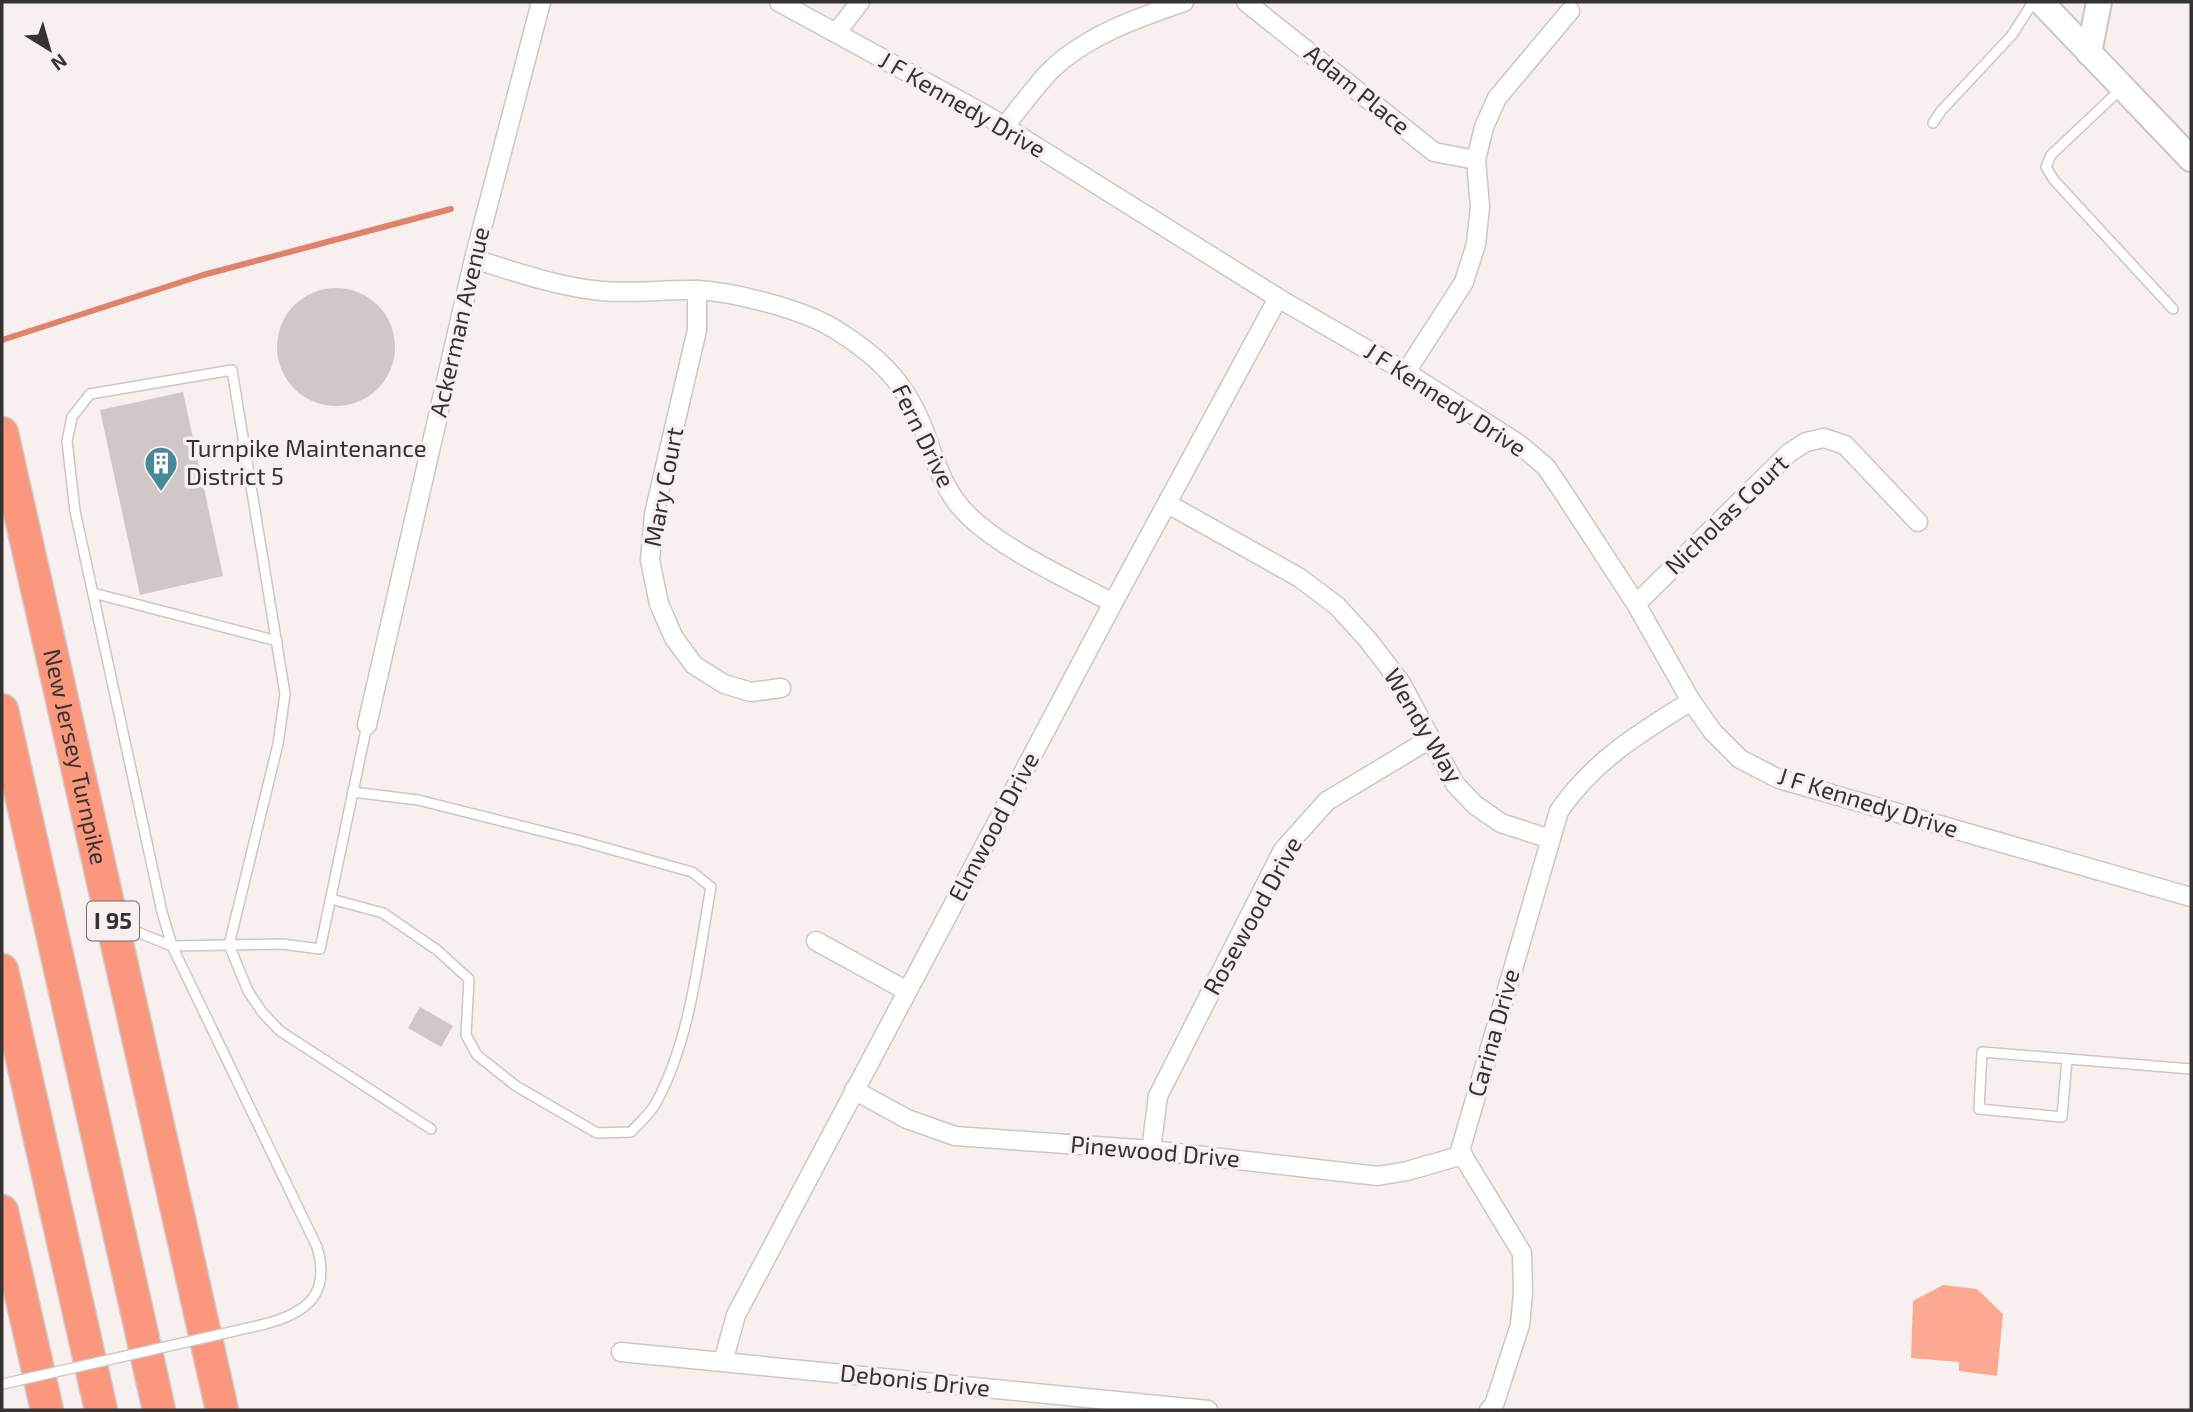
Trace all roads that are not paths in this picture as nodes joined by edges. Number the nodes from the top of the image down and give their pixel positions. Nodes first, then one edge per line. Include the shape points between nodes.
1 (541, 2) edge
2 (779, 2) edge
3 (860, 2) edge
4 (1184, 2) edge
5 (1246, 2) edge
6 (2033, 2) edge
7 (2041, 2) edge
8 (2099, 2) edge
9 (1570, 10) dead end
10 (836, 33) junction
11 (2089, 53) junction
12 (2122, 88) junction
13 (1933, 123) dead end
14 (1004, 127) junction
15 (2191, 159) edge
16 (1476, 160) junction
17 (474, 259) junction
18 (697, 290) junction
19 (1278, 298) junction
20 (2173, 309) dead end
21 (1406, 372) junction
22 (2, 433) edge
23 (1168, 504) junction
24 (1918, 523) dead end
25 (93, 593) junction
26 (1113, 603) junction
27 (1636, 604) junction
28 (276, 640) junction
29 (781, 688) dead end
30 (1691, 701) junction
31 (2, 710) edge
32 (367, 725) joint
33 (1430, 739) junction
34 (353, 792) junction
35 (1550, 839) junction
36 (2191, 897) edge
37 (331, 900) junction
38 (113, 923) junction
39 (816, 941) dead end
40 (229, 945) junction
41 (172, 946) junction
42 (2, 970) edge
43 (907, 990) junction
44 (2067, 1059) junction
45 (2191, 1069) edge
46 (854, 1090) junction
47 (431, 1129) dead end
48 (1151, 1150) junction
49 (1463, 1155) junction
50 (2, 1210) edge
51 (621, 1352) dead end
52 (723, 1362) junction
53 (2, 1384) edge
54 (47, 1410) edge
55 (102, 1410) edge
56 (159, 1410) edge
57 (222, 1410) edge
58 (1208, 1410) edge
59 (1489, 1410) edge

1 - 17 street, Ackerman Avenue
2 - 10 street, J F Kennedy Drive
3 - 10 street
4 - 14 street via 1079,48 1050,72
5 - 16 street, Adam Place via 1434,152
6 - 13 lane via 2012,34
7 - 11 street
8 - 11 street
9 - 16 street via 1497,98
10 - 14 street, J F Kennedy Drive
11 - 12 street
12 - 15 street
12 - 20 lane via 2051,155 2046,167
14 - 19 street, J F Kennedy Drive
16 - 21 street via 1480,207 1476,244 1464,282
17 - 18 street, Fern Drive via 567,287 640,293
17 - 32 street, Ackerman Avenue
18 - 26 street, Fern Drive via 790,310 831,327 866,350 906,391 938,471 955,501 976,524
18 - 29 street, Mary Court via 697,330 654,514 650,560 654,582 674,638 694,665 724,684 751,692
19 - 21 street, J F Kennedy Drive
19 - 23 street, Elmwood Drive
21 - 27 street, J F Kennedy Drive via 1519,444 1546,467
22 - 38 highway, New Jersey Turnpike / I 95
23 - 26 street, Elmwood Drive
23 - 33 street, Wendy Way via 1300,578 1337,606 1401,682
24 - 27 street, Nicholas Court via 1845,445 1824,438 1807,442 1789,453
25 - 28 lane
25 - 28 lane via 75,510 67,441 72,417 90,394 232,370
25 - 41 lane
26 - 43 street, Elmwood Drive
27 - 30 street, J F Kennedy Drive
28 - 40 lane via 285,694 278,744
30 - 35 street, Carina Drive via 1624,743 1594,768 1559,811
30 - 36 street, J F Kennedy Drive via 1740,759 1779,779
31 - 56 highway, I 95
32 - 34 lane
33 - 35 street, Wendy Way via 1455,784 1475,805 1501,823
33 - 48 street, Rosewood Drive via 1327,801 1283,849 1158,1096
34 - 37 lane
34 - 37 lane via 418,800 580,841 692,872 712,887 691,999 673,1063 655,1105 631,1132 597,1133 516,1086 477,1055 466,1035 469,979 437,950 383,913
35 - 49 street, Carina Drive via 1460,1151
37 - 40 lane via 320,949
38 - 41 lane
38 - 57 highway, New Jersey Turnpike / I 95
39 - 43 street
40 - 41 lane
40 - 47 lane via 248,991 280,1031
41 - 53 lane, bridge via 311,1235 322,1263 322,1280 315,1297 286,1318
42 - 55 highway
43 - 46 street, Elmwood Drive
44 - 44 lane via 1982,1052 1979,1109 2062,1117
44 - 45 lane
46 - 48 street, Pinewood Drive via 907,1119 955,1136
46 - 52 street, Elmwood Drive via 736,1315
48 - 49 street, Pinewood Drive via 1378,1176
49 - 59 street via 1522,1252 1520,1325
50 - 54 highway
51 - 52 street, Debonis Drive
52 - 58 street, Debonis Drive

